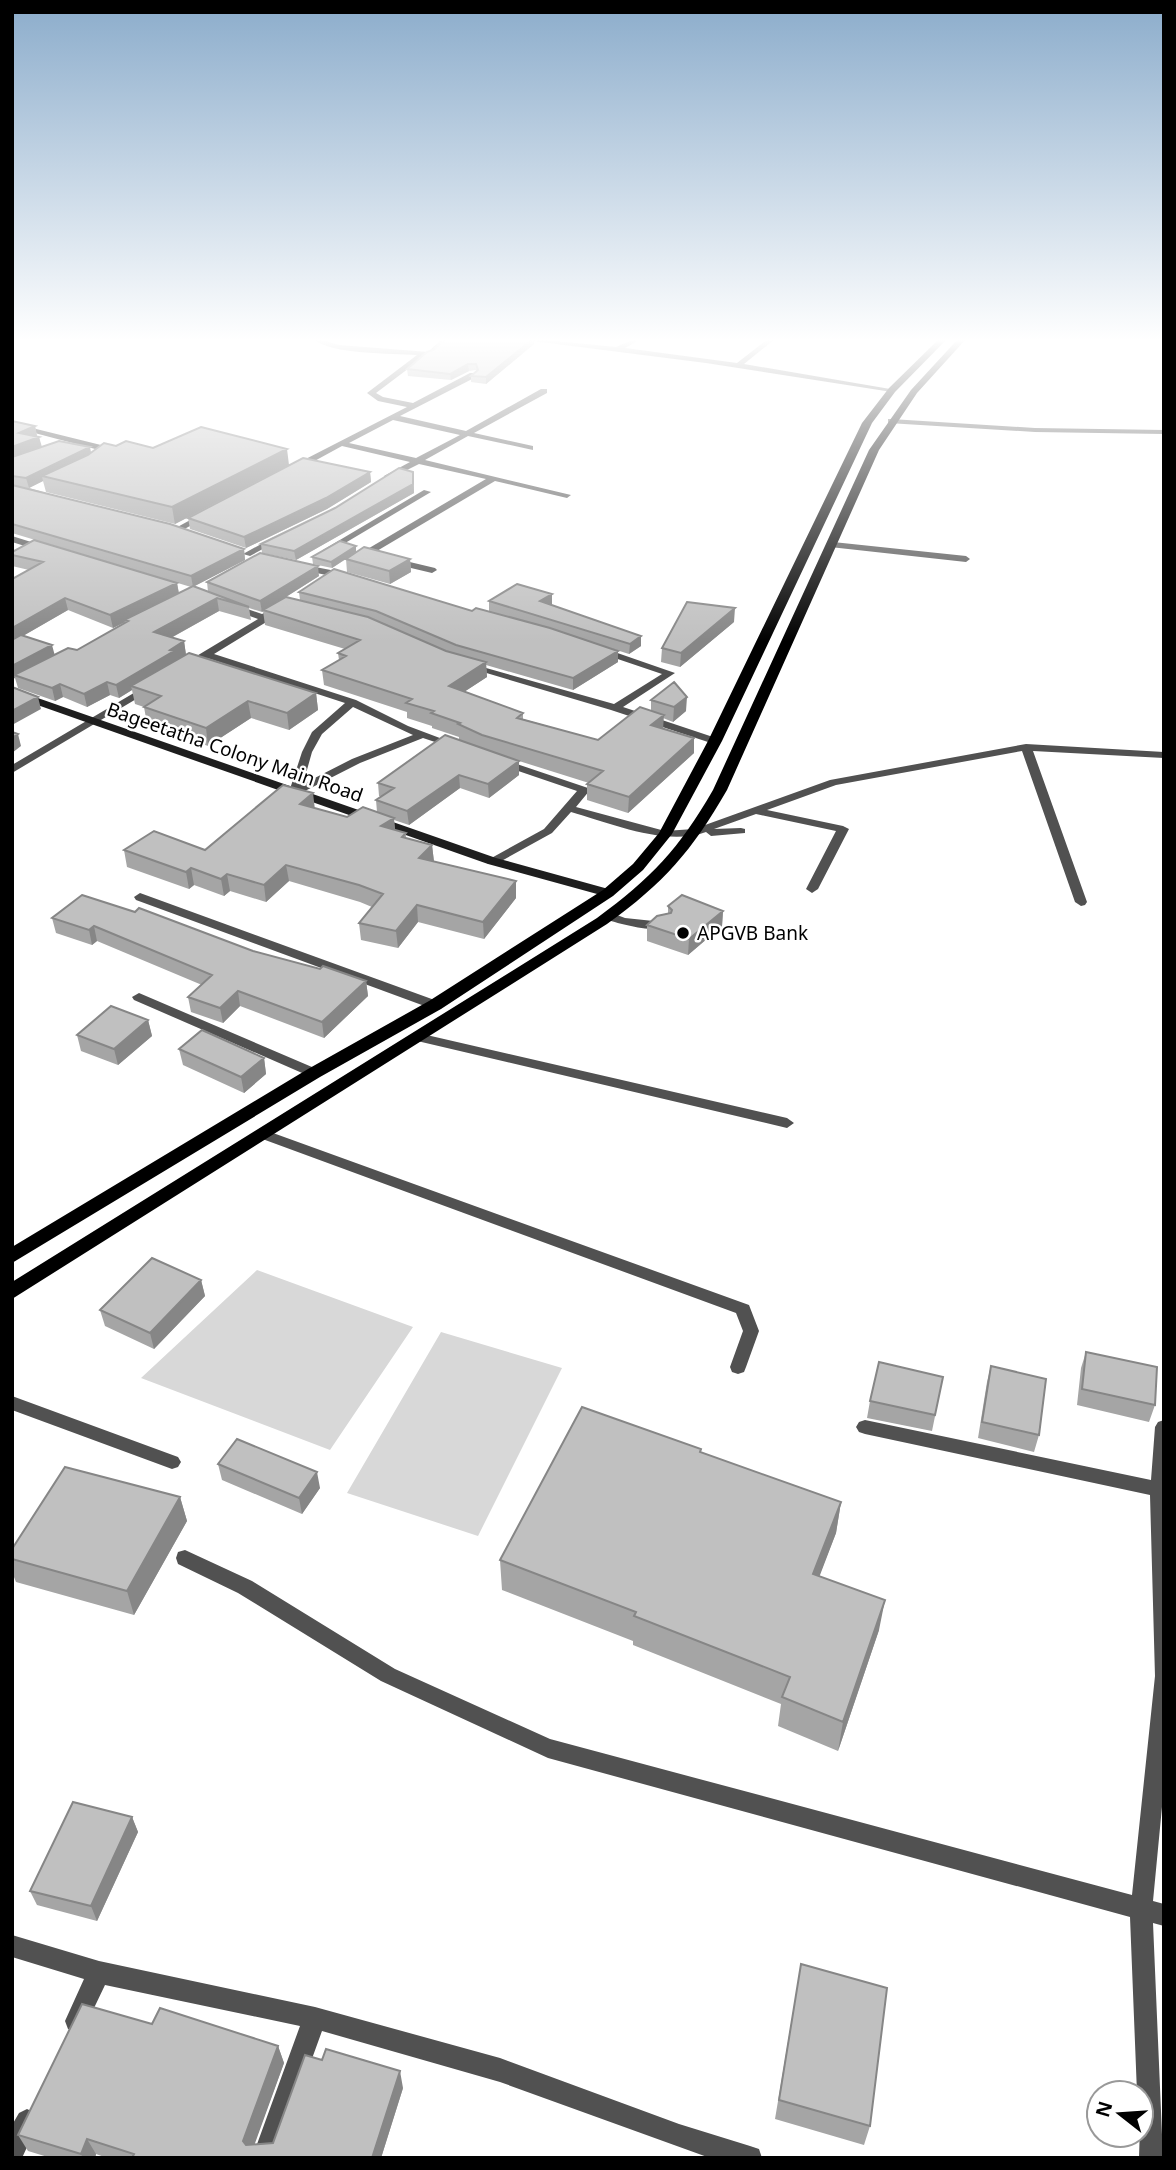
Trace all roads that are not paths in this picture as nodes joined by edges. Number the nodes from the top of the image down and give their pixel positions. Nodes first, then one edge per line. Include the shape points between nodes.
1 (349, 440) edge
2 (456, 440) edge
3 (496, 440) edge
4 (859, 440) edge
5 (880, 440) edge
6 (72, 441) joint
7 (342, 444) junction
8 (61, 447) edge
9 (530, 448) dead end
10 (419, 460) junction
11 (87, 467) edge
12 (286, 473) edge
13 (494, 478) junction
14 (377, 483) edge
15 (427, 492) dead end
16 (566, 495) dead end
17 (216, 509) edge
18 (164, 527) edge
19 (176, 530) junction
20 (186, 533) edge
21 (283, 536) edge
22 (12, 539) edge
23 (833, 545) junction
24 (237, 550) edge
25 (54, 552) edge
26 (322, 553) edge
27 (247, 554) junction
28 (364, 554) junction
29 (310, 559) edge
30 (966, 559) dead end
31 (249, 564) edge
32 (285, 564) edge
33 (298, 566) junction
34 (432, 570) dead end
35 (335, 574) junction
36 (355, 578) edge
37 (325, 580) edge
38 (218, 601) edge
39 (286, 606) edge
40 (265, 619) junction
41 (589, 646) edge
42 (208, 655) junction
43 (452, 662) edge
44 (177, 671) edge
45 (156, 682) edge
46 (12, 692) edge
47 (352, 702) junction
48 (615, 708) junction
49 (92, 721) junction
50 (425, 734) junction
51 (715, 741) junction
52 (1026, 747) junction
53 (465, 749) edge
54 (1164, 755) edge
55 (489, 758) edge
56 (12, 770) edge
57 (295, 792) junction
58 (568, 808) junction
59 (755, 811) junction
60 (741, 831) dead end
61 (696, 832) junction
62 (665, 834) junction
63 (492, 861) junction
64 (812, 889) dead end
65 (608, 892) junction
66 (140, 897) dead end
67 (1081, 902) dead end
68 (609, 916) junction
69 (663, 926) edge
70 (139, 997) dead end
71 (435, 1005) junction
72 (418, 1037) junction
73 (314, 1073) junction
74 (787, 1123) dead end
75 (262, 1134) junction
76 (12, 1256) edge
77 (12, 1292) edge
78 (738, 1367) dead end
79 (12, 1404) edge
80 (865, 1427) dead end
81 (1164, 1427) edge
82 (172, 1462) dead end
83 (1162, 1489) edge
84 (185, 1558) dead end
85 (1164, 1677) edge
86 (1141, 1911) junction
87 (1164, 1915) edge
88 (12, 1946) edge
89 (99, 1972) junction
90 (315, 2018) junction
91 (65, 2044) edge
92 (36, 2104) edge
93 (12, 2152) edge
94 (264, 2158) edge
95 (750, 2158) edge
96 (1151, 2158) edge

1 - 7 street
2 - 10 street
3 - 9 street
4 - 51 main road
5 - 23 main road
6 - 8 street
6 - 11 street via 102,448 106,454
7 - 10 street
7 - 12 street
10 - 13 street
10 - 14 street
13 - 16 street
13 - 28 street
15 - 26 street
17 - 19 street
18 - 19 street
19 - 20 street
21 - 27 street
22 - 25 street
23 - 30 street
23 - 61 main road via 720,790
24 - 27 street
27 - 31 street via 260,558
28 - 34 street
28 - 35 street
29 - 33 street
32 - 33 street
33 - 35 street
35 - 36 street
35 - 37 street
38 - 40 street
39 - 40 street
40 - 42 street
41 - 48 street via 670,673
42 - 44 street
42 - 47 street
43 - 48 street
45 - 49 street
46 - 49 street, Bageetatha Colony Main Road
47 - 50 street
47 - 57 street via 317,732
48 - 51 street
49 - 56 street
49 - 57 street, Bageetatha Colony Main Road
50 - 53 street
50 - 57 street
51 - 62 main road
52 - 54 street
52 - 59 street via 834,782
52 - 67 street
55 - 58 street via 584,790
57 - 63 street, Bageetatha Colony Main Road
58 - 62 street
58 - 63 street via 548,831
59 - 61 street
59 - 64 street via 843,829
60 - 61 street
61 - 62 street
61 - 68 main road via 642,892
62 - 65 main road via 638,867
63 - 65 street, Bageetatha Colony Main Road
65 - 71 main road
66 - 71 street
68 - 69 street
68 - 72 main road
70 - 73 street
71 - 73 main road
72 - 74 street
72 - 75 main road
73 - 76 main road
75 - 77 main road
75 - 78 street via 743,1309 751,1331
79 - 82 street
80 - 83 street
81 - 83 street
83 - 85 street
84 - 86 street via 245,1587 388,1675 548,1748
85 - 86 street
86 - 87 street
86 - 96 street
88 - 89 street
89 - 90 street
89 - 91 street
90 - 94 street
90 - 95 street via 500,2070
92 - 93 street

